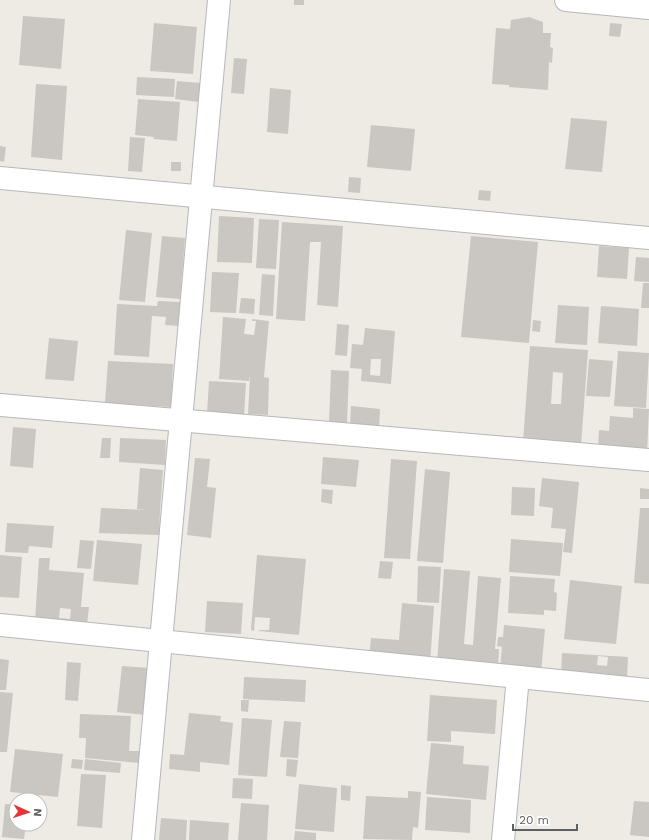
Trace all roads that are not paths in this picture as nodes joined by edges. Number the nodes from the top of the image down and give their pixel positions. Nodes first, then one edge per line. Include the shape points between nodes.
1 (219, 0) edge
2 (566, 0) edge
3 (649, 8) edge
4 (0, 178) edge
5 (201, 197) junction
6 (649, 238) edge
7 (0, 405) edge
8 (181, 421) junction
9 (649, 460) edge
10 (0, 625) edge
11 (161, 641) junction
12 (518, 677) junction
13 (649, 690) edge
14 (143, 840) edge
15 (503, 840) edge

1 - 5 street
2 - 3 street
4 - 5 street
5 - 6 street
5 - 8 street
7 - 8 street
8 - 9 street
8 - 11 street
10 - 11 street
11 - 12 street
11 - 14 street
12 - 13 street
12 - 15 street

